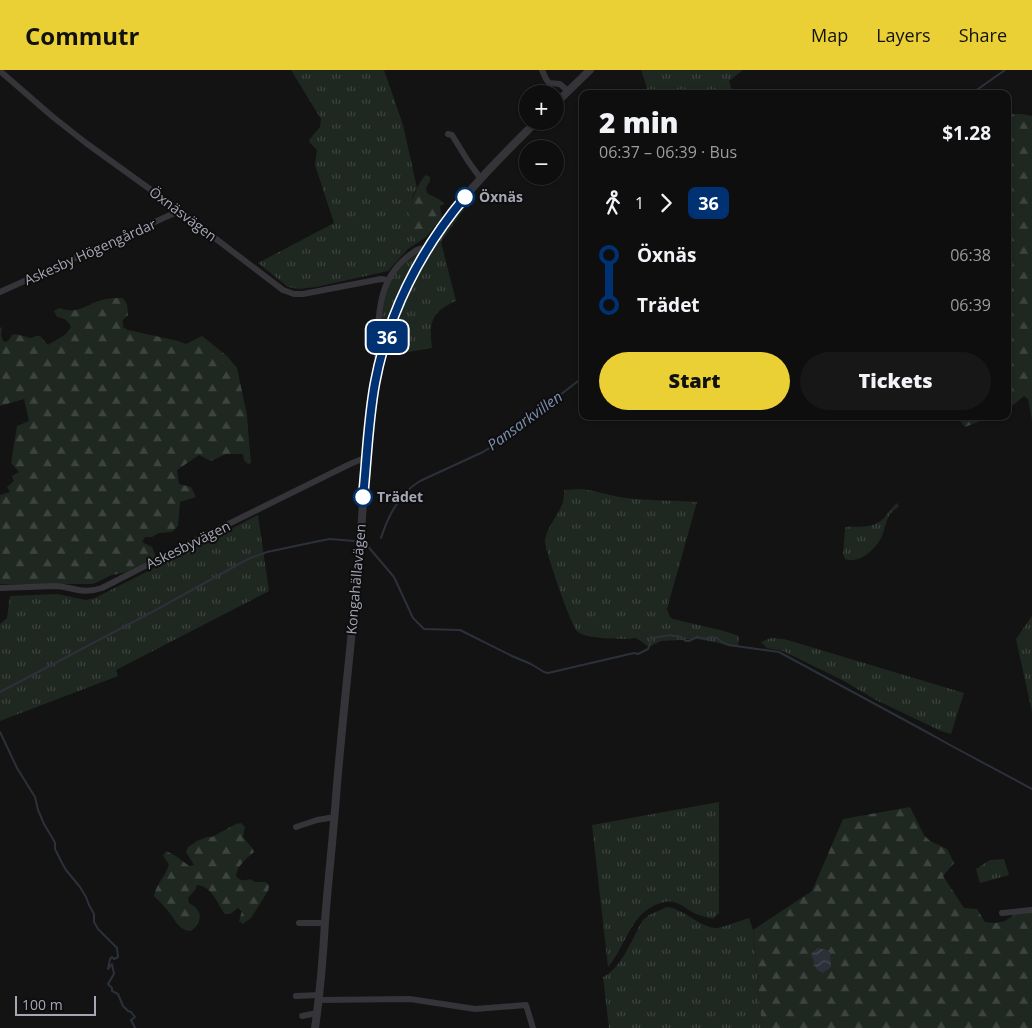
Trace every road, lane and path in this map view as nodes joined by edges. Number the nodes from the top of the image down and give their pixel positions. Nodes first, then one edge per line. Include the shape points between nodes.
1 (542, 70) edge
2 (590, 70) edge
3 (0, 71) edge
4 (568, 90) junction
5 (564, 94) edge
6 (528, 130) edge
7 (448, 134) dead end
8 (481, 178) junction
9 (179, 211) junction
10 (427, 249) junction
11 (388, 280) junction
12 (0, 292) edge
13 (380, 359) junction
14 (367, 458) junction
15 (0, 588) edge
16 (335, 817) junction
17 (296, 827) dead end
18 (1032, 910) edge
19 (1002, 912) dead end
20 (299, 923) dead end
21 (325, 923) junction
22 (296, 996) dead end
23 (319, 998) junction
24 (317, 1013) junction
25 (302, 1016) dead end
26 (315, 1028) edge
27 (533, 1028) edge

1 - 4 street via 549,83 560,84
2 - 4 street
3 - 9 street, Öxnäsvägen via 86,144
4 - 5 street
6 - 8 street, Kongahällavägen
7 - 8 street
8 - 10 street, Kongahällavägen
9 - 11 street, Öxnäsvägen via 270,281 294,294
9 - 12 street, Askesby Högengårdar
10 - 11 street via 416,250
10 - 13 street, Kongahällavägen via 399,304
11 - 13 street via 379,321 377,357
13 - 14 street, Kongahällavägen
14 - 15 street, Askesbyvägen via 92,592 62,586
14 - 16 street, Kongahällavägen
16 - 17 street
16 - 21 street, Kongahällavägen
18 - 19 street
20 - 21 street
21 - 23 street, Kongahällavägen
22 - 23 street
23 - 24 street, Kongahällavägen
23 - 27 street via 410,999 475,1009 526,1005
24 - 25 street
24 - 26 street, Kongahällavägen

